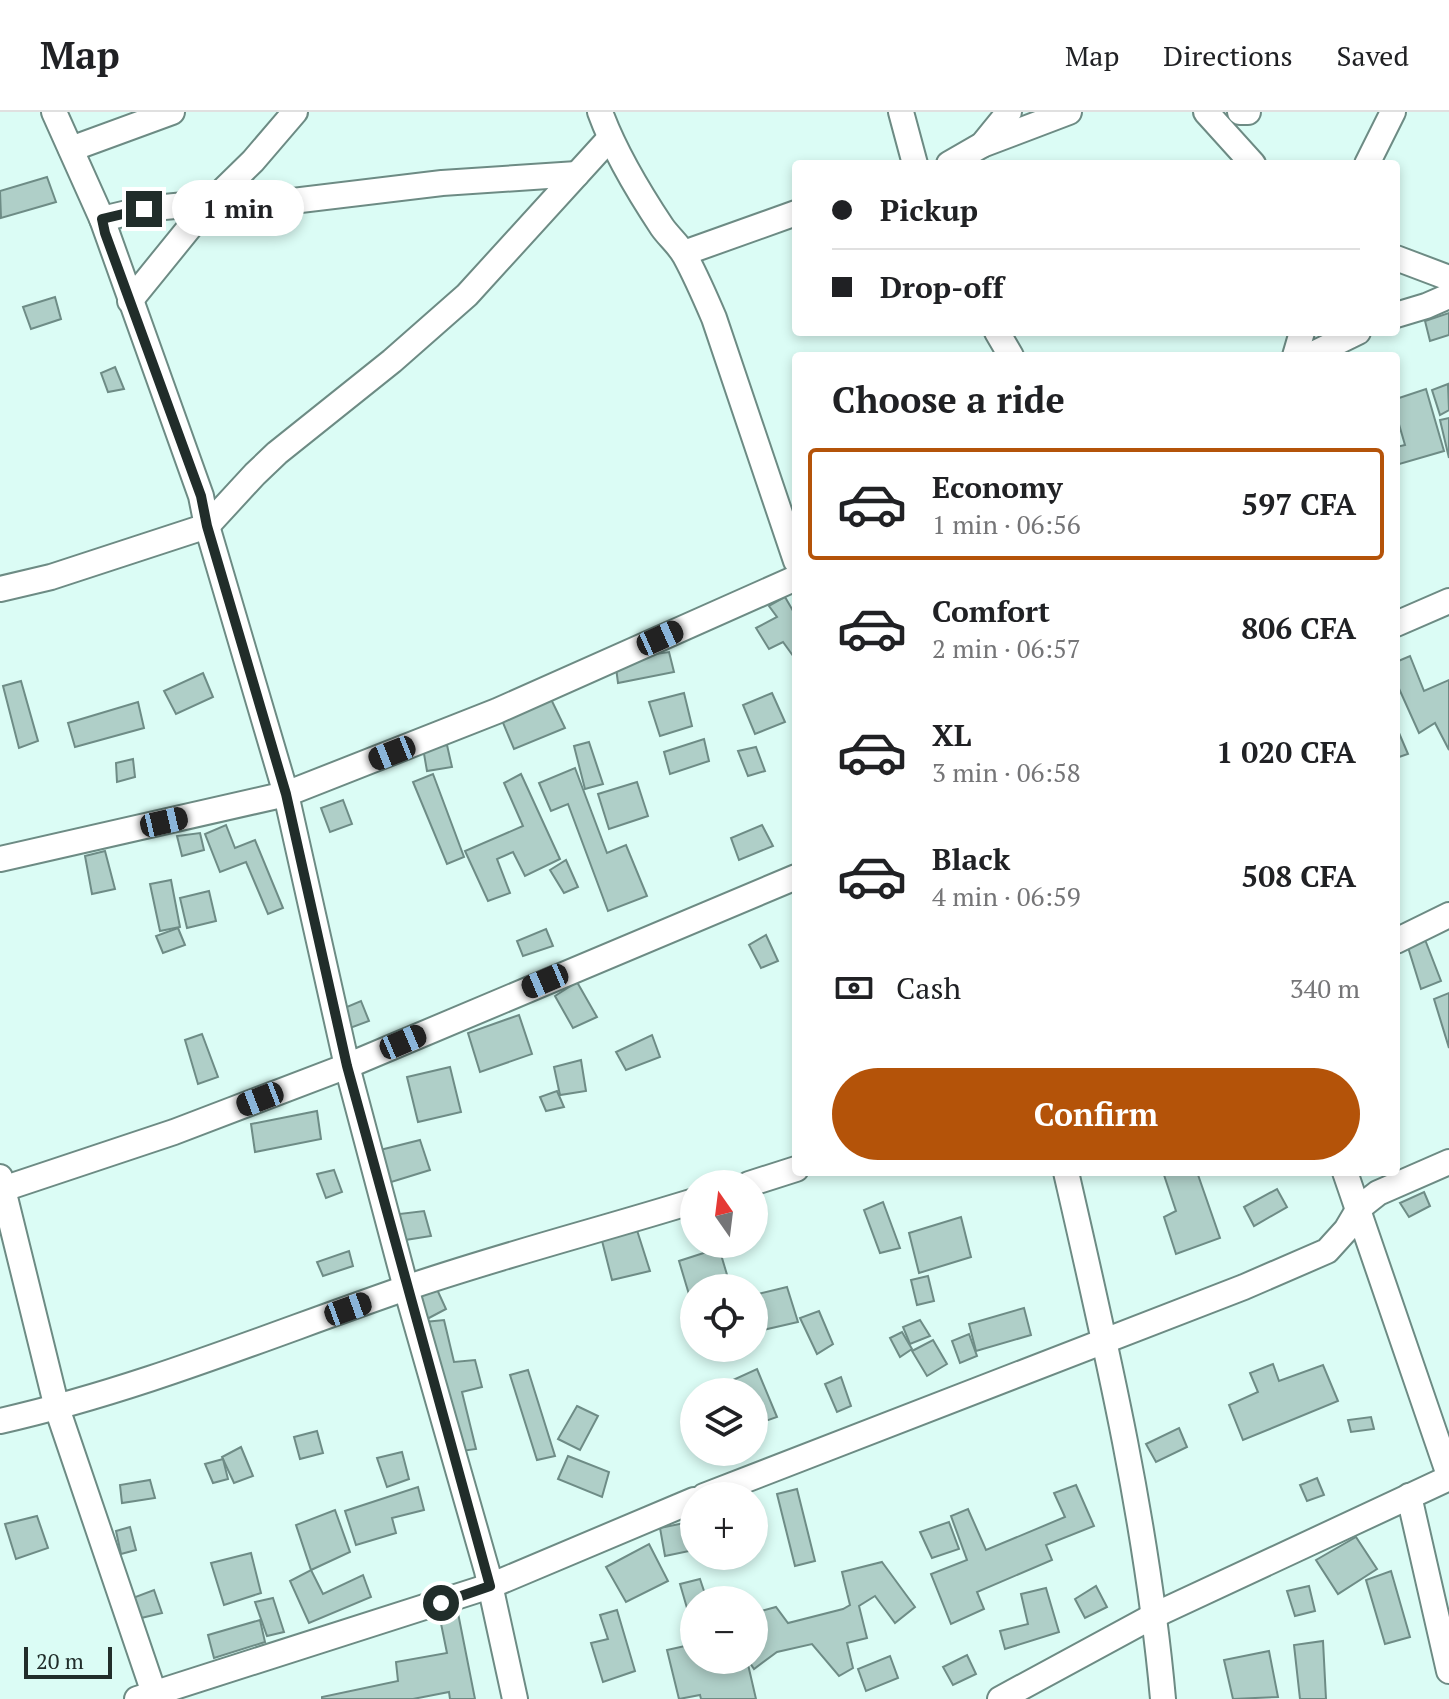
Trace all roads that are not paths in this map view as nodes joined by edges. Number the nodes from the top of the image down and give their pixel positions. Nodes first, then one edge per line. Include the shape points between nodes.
1 (54, 112) edge
2 (172, 112) edge
3 (295, 112) edge
4 (600, 112) edge
5 (901, 112) edge
6 (1009, 112) edge
7 (1069, 112) edge
8 (1206, 112) edge
9 (1240, 112) edge
10 (1248, 112) edge
11 (1393, 112) edge
12 (610, 138) junction
13 (982, 145) junction
14 (71, 149) junction
15 (914, 160) edge
16 (956, 160) edge
17 (1249, 160) edge
18 (1369, 160) edge
19 (577, 174) junction
20 (207, 206) junction
21 (792, 214) edge
22 (102, 219) junction
23 (684, 253) junction
24 (1400, 260) edge
25 (1449, 278) edge
26 (1449, 296) edge
27 (130, 301) junction
28 (1400, 314) edge
29 (1350, 336) edge
30 (1317, 352) edge
31 (207, 526) junction
32 (792, 549) edge
33 (792, 580) edge
34 (0, 589) edge
35 (1449, 601) edge
36 (1400, 622) edge
37 (286, 794) junction
38 (0, 859) edge
39 (792, 879) edge
40 (1449, 915) edge
41 (1400, 939) edge
42 (347, 1066) junction
43 (1449, 1162) edge
44 (792, 1170) edge
45 (1067, 1176) edge
46 (1347, 1176) edge
47 (768, 1178) edge
48 (2, 1182) edge
49 (680, 1205) edge
50 (1359, 1208) junction
51 (406, 1288) junction
52 (1105, 1342) junction
53 (57, 1408) junction
54 (0, 1421) edge
55 (1449, 1476) edge
56 (740, 1482) edge
57 (1409, 1496) junction
58 (680, 1506) edge
59 (490, 1586) junction
60 (1155, 1615) junction
61 (1449, 1671) edge
62 (149, 1698) edge
63 (515, 1699) edge
64 (1000, 1699) edge
65 (1163, 1699) edge

1 - 14 street
2 - 14 street
3 - 20 street
4 - 12 street
5 - 15 street
6 - 13 street
7 - 13 street
8 - 17 street
9 - 10 street
11 - 18 street
12 - 19 street
12 - 23 street
13 - 16 street
14 - 22 street
19 - 20 street via 442,183 242,207
19 - 31 street via 467,295 266,463
20 - 22 street via 144,209
20 - 27 street
21 - 23 street
22 - 27 street
23 - 32 street via 714,318
24 - 25 street
26 - 28 street
27 - 31 street via 201,496
29 - 30 street
31 - 34 street
31 - 37 street
33 - 37 street via 497,711
35 - 36 street
37 - 38 street
37 - 42 street
39 - 42 street
40 - 41 street
42 - 48 street via 174,1132
42 - 51 street
43 - 50 street via 1378,1193
44 - 47 street
45 - 52 street
46 - 50 street
48 - 53 street
49 - 51 street
50 - 52 street via 1327,1251
50 - 55 street
51 - 53 street
51 - 59 street
52 - 56 street
52 - 60 street
53 - 54 street
53 - 62 street
55 - 57 street
57 - 60 street
57 - 61 street
58 - 59 street
59 - 62 street
59 - 63 street
60 - 64 street
60 - 65 street

